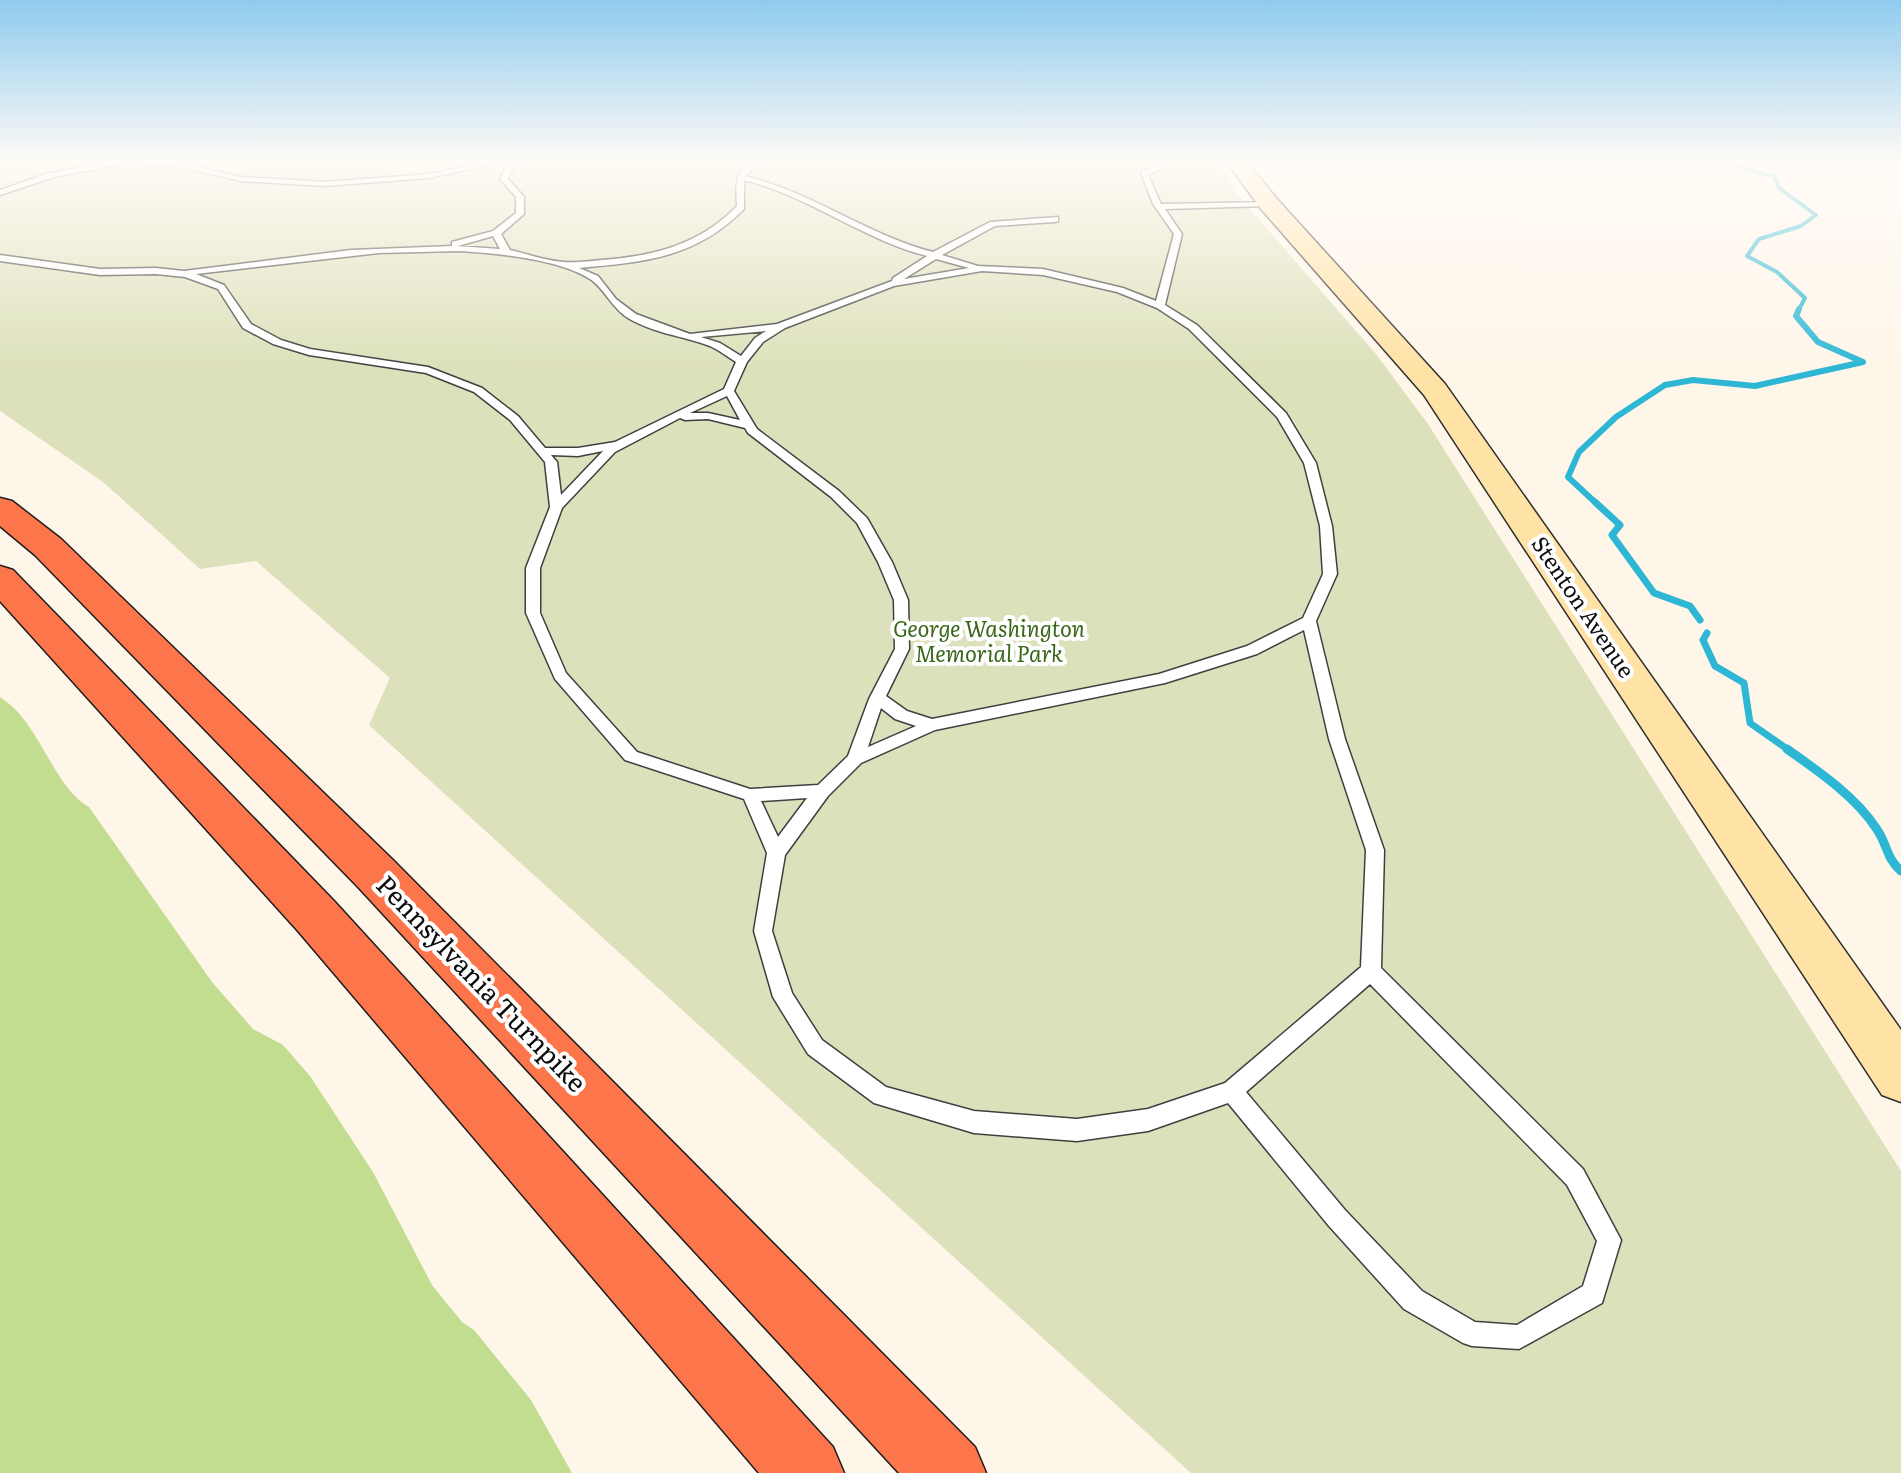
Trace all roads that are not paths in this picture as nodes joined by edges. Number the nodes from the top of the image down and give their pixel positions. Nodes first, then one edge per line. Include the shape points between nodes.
1 (500, 230) edge
2 (718, 230) edge
3 (868, 230) edge
4 (982, 230) edge
5 (1174, 230) edge
6 (1292, 230) edge
7 (496, 233) junction
8 (434, 249) junction
9 (506, 252) junction
10 (935, 255) junction
11 (0, 258) edge
12 (621, 262) junction
13 (565, 265) junction
14 (252, 267) junction
15 (982, 268) junction
16 (172, 273) junction
17 (595, 278) junction
18 (892, 284) junction
19 (221, 287) junction
20 (1160, 306) junction
21 (781, 326) junction
22 (689, 335) junction
23 (742, 361) junction
24 (729, 391) junction
25 (671, 417) junction
26 (750, 426) junction
27 (618, 445) junction
28 (541, 451) junction
29 (556, 507) junction
30 (0, 508) edge
31 (0, 578) edge
32 (1309, 621) junction
33 (878, 698) junction
34 (932, 725) junction
35 (855, 759) junction
36 (822, 791) junction
37 (750, 795) junction
38 (776, 853) junction
39 (1371, 971) junction
40 (1901, 1076) edge
41 (1232, 1091) junction
42 (807, 1473) edge
43 (949, 1473) edge

1 - 7 lane
2 - 12 lane via 679,251
3 - 10 lane
4 - 10 lane
5 - 20 lane via 1178,236
6 - 40 main road, Stenton Avenue via 1435,390
7 - 8 lane
7 - 9 lane
8 - 9 lane
8 - 14 lane via 362,251
9 - 13 lane
10 - 15 lane
10 - 18 lane
11 - 16 lane via 100,272
12 - 13 lane
12 - 17 lane
13 - 17 lane
14 - 16 lane
14 - 19 lane
15 - 18 lane
15 - 20 lane via 1087,280
16 - 19 lane
17 - 22 lane via 632,316
18 - 21 lane
19 - 28 lane via 247,326 277,342 428,370 478,390 514,418
20 - 32 lane via 1193,327 1282,415 1310,463 1326,526 1330,574
21 - 22 lane
21 - 23 lane via 759,340
22 - 23 lane
23 - 24 lane
24 - 25 lane
24 - 26 lane
25 - 26 lane via 708,416
25 - 27 lane
26 - 33 lane via 862,521 885,562 901,600 902,649
27 - 28 lane
27 - 29 lane
28 - 29 lane via 551,462
29 - 37 lane via 533,568 533,613 560,675 631,756
30 - 43 highway, Pennsylvania Turnpike via 48,547 376,874
31 - 42 highway via 316,916
32 - 34 lane via 1252,650 1160,679
32 - 39 lane via 1337,739 1375,850
33 - 34 lane via 901,715
33 - 35 lane
34 - 35 lane
35 - 36 lane
36 - 37 lane
36 - 38 lane
37 - 38 lane
38 - 41 lane via 763,931 783,997 815,1047 881,1096 974,1122 1077,1130 1148,1120
39 - 41 lane
39 - 41 lane via 1575,1177 1609,1240 1593,1294 1519,1337 1472,1334 1413,1300

